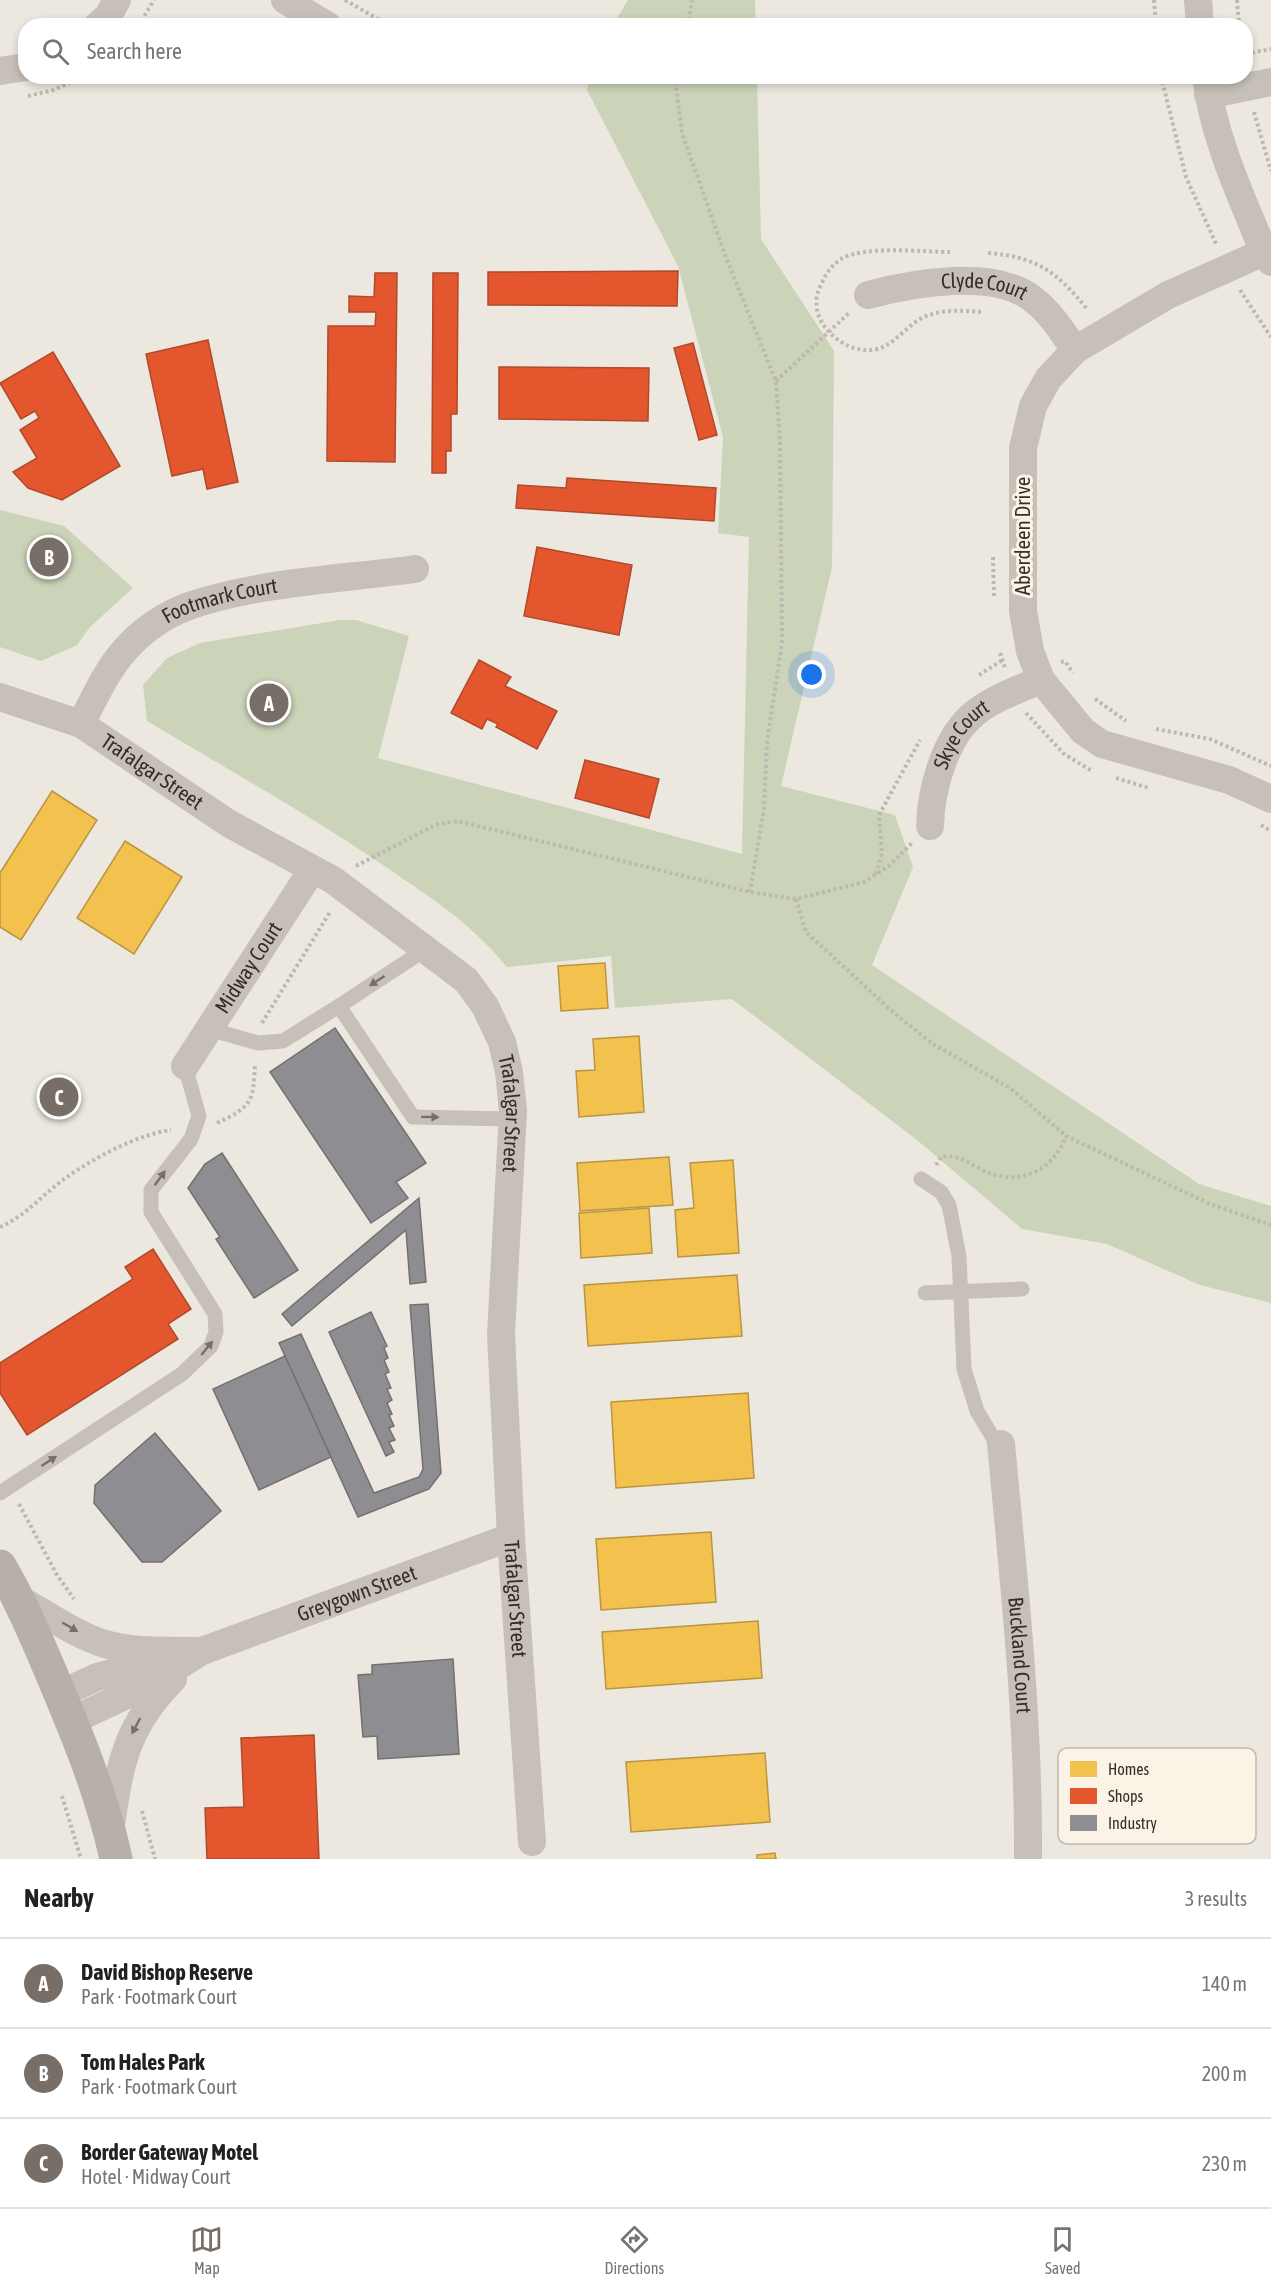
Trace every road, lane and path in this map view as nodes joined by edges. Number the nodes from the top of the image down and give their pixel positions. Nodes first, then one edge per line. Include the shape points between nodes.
1 (117, 0) edge
2 (154, 0) edge
3 (285, 0) edge
4 (345, 0) edge
5 (692, 0) edge
6 (1154, 0) edge
7 (1198, 0) edge
8 (1237, 0) edge
9 (106, 18) edge
10 (143, 18) edge
11 (315, 18) edge
12 (376, 18) edge
13 (689, 18) edge
14 (1155, 18) edge
15 (1199, 18) edge
16 (1238, 18) edge
17 (1271, 49) edge
18 (1253, 52) edge
19 (18, 68) edge
20 (0, 71) edge
21 (677, 84) edge
22 (1163, 84) edge
23 (1259, 84) edge
24 (1207, 86) edge
25 (1271, 171) edge
26 (1216, 256) junction
27 (1268, 257) edge
28 (868, 295) joint
29 (1098, 304) dead end
30 (1058, 327) junction
31 (1271, 337) edge
32 (1075, 350) junction
33 (776, 381) junction
34 (994, 548) dead end
35 (415, 569) dead end
36 (994, 603) dead end
37 (1000, 649) dead end
38 (1039, 674) junction
39 (1079, 681) dead end
40 (1015, 691) junction
41 (1091, 696) dead end
42 (0, 697) edge
43 (81, 724) junction
44 (1135, 724) dead end
45 (1154, 728) dead end
46 (1271, 766) edge
47 (1097, 772) dead end
48 (1108, 775) dead end
49 (1157, 790) dead end
50 (1263, 811) edge
51 (930, 826) joint
52 (1271, 831) edge
53 (323, 875) junction
54 (750, 892) junction
55 (796, 899) junction
56 (426, 949) junction
57 (339, 1006) junction
58 (209, 1029) junction
59 (185, 1066) joint
60 (512, 1119) junction
61 (1066, 1136) junction
62 (921, 1179) dead end
63 (935, 1187) junction
64 (1271, 1225) edge
65 (1022, 1288) dead end
66 (960, 1291) junction
67 (925, 1293) dead end
68 (1001, 1447) joint
69 (0, 1493) edge
70 (511, 1537) junction
71 (0, 1566) edge
72 (19, 1599) junction
73 (202, 1651) junction
74 (65, 1708) junction
75 (62, 1796) dead end
76 (532, 1842) dead end
77 (113, 1845) edge
78 (81, 1859) edge
79 (1028, 1859) edge

1 - 9 street
2 - 10 path
3 - 11 street
4 - 12 path
5 - 13 path
6 - 14 path
7 - 15 street
8 - 16 path
17 - 18 path
19 - 20 street
21 - 33 path via 682,133 724,255
22 - 26 path via 1186,177
23 - 24 street
23 - 25 path
24 - 27 street via 1232,176
26 - 27 street, Aberdeen Drive
26 - 31 path
26 - 32 street, Aberdeen Drive via 1168,295
28 - 30 street, Clyde Court via 921,283 990,282 1015,288 1034,300
28 - 33 path
29 - 30 path
30 - 32 street, Clyde Court
32 - 38 street, Aberdeen Drive via 1048,379 1032,406 1023,448 1023,611 1030,651
33 - 54 path via 782,642 767,742 764,809
34 - 36 path
35 - 43 street, Footmark Court via 232,595 188,606 165,617 126,649 107,673
37 - 40 path via 1001,661
38 - 39 path via 1065,661
38 - 40 street, Skye Court
38 - 50 street, Aberdeen Drive via 1073,722 1102,744 1229,780
40 - 47 path via 1027,714 1064,754
40 - 51 street, Skye Court via 974,713 956,737 938,771
41 - 44 path
42 - 43 street, Trafalgar Street
43 - 53 street, Trafalgar Street via 228,823
45 - 46 path via 1210,739
48 - 49 path
50 - 52 path
51 - 55 path via 890,865 864,882
53 - 54 path via 435,825 457,822
53 - 56 street, Trafalgar Street
53 - 58 street, Midway Court
54 - 55 path
55 - 61 path via 806,932 894,1013 933,1044 1010,1088
56 -> 57 lane
56 - 60 street, Trafalgar Street via 466,980 485,1006 502,1042 509,1072
57 - 58 lane via 283,1041 258,1043
57 -> 60 lane via 413,1117
58 - 59 street, Midway Court
69 -> 59 lane via 182,1374 211,1346 216,1332 215,1314 151,1212 151,1190 191,1139 199,1116
60 - 70 street, Trafalgar Street via 501,1334
61 - 63 path via 1051,1161 1025,1177 1000,1176 964,1160 943,1156 937,1161
61 - 64 path via 1210,1204
62 - 63 lane, Buckland Court
63 - 66 lane, Buckland Court via 949,1205 959,1256
65 - 66 lane
66 - 67 lane
66 - 68 lane, Buckland Court via 962,1353 968,1383 981,1419
68 - 79 street, Buckland Court via 1020,1634 1029,1790
70 - 73 street, Greygown Street
70 - 76 street, Trafalgar Street
71 - 72 main road
72 -> 73 street, Greygown Street via 105,1644
72 - 74 main road
73 - 74 street via 97,1677
73 -> 77 street, Greygown Street via 155,1697 133,1732 120,1764
74 - 77 main road
75 - 78 path

